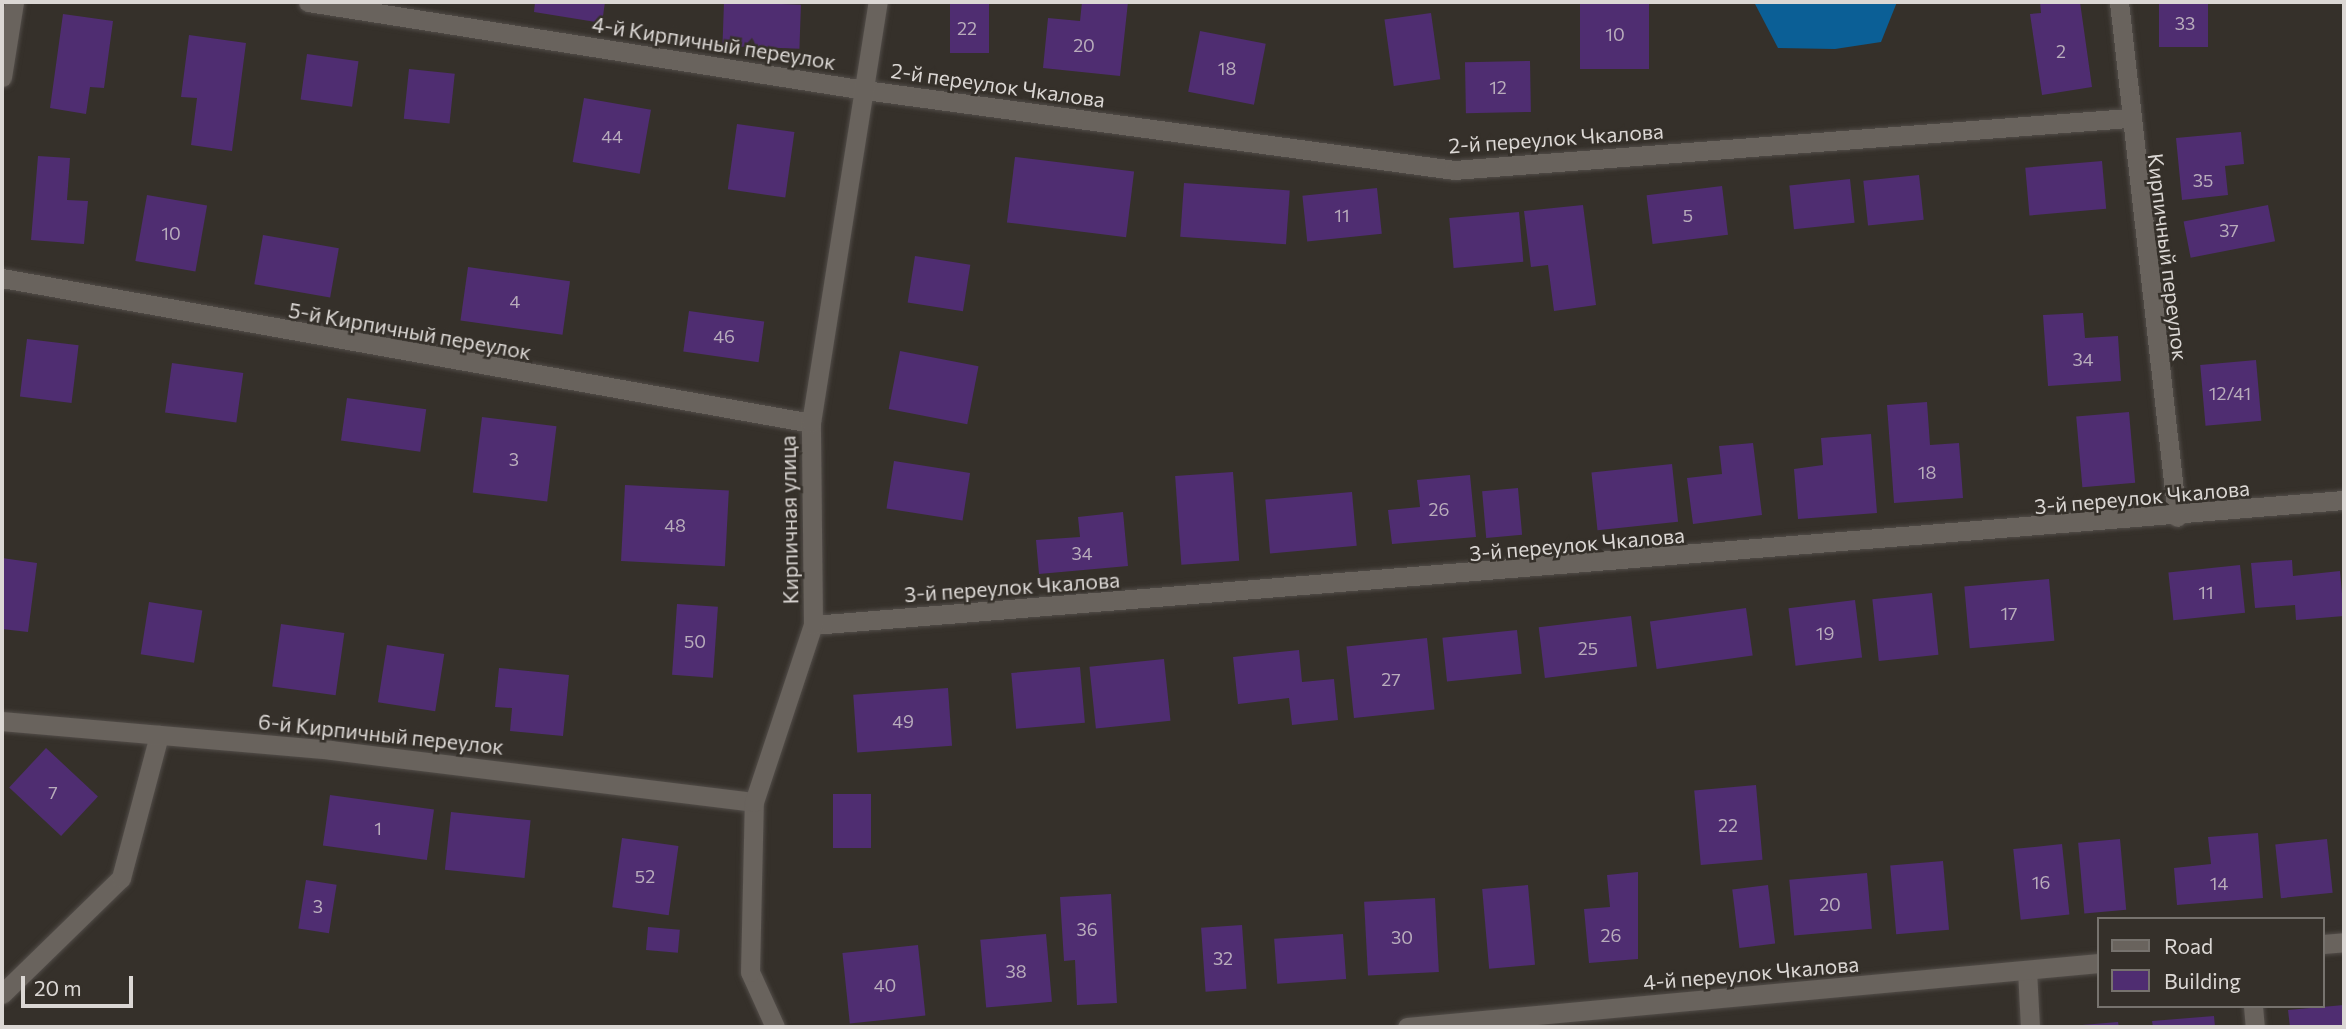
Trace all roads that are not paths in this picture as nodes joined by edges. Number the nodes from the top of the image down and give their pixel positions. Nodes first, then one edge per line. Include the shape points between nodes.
1 (14, 2) edge
2 (308, 2) edge
3 (878, 2) edge
4 (2119, 2) edge
5 (2, 77) edge
6 (864, 90) junction
7 (2128, 118) junction
8 (2, 278) edge
9 (811, 423) junction
10 (2344, 500) edge
11 (2177, 517) junction
12 (813, 625) junction
13 (2, 721) edge
14 (159, 734) junction
15 (754, 802) junction
16 (2344, 942) edge
17 (2325, 944) edge
18 (2098, 963) edge
19 (2027, 970) junction
20 (2, 994) edge
21 (2253, 1008) edge
22 (775, 1027) edge
23 (1407, 1027) edge
24 (2030, 1027) edge
25 (2255, 1027) edge

1 - 5 street
2 - 6 street, 4-й Кирпичный переулок
3 - 6 street, Кирпичная улица
4 - 7 street, Кирпичный переулок
6 - 7 street, 2-й переулок Чкалова via 1454,170
6 - 9 street, Кирпичная улица
7 - 11 street, Кирпичный переулок
8 - 9 street, 5-й Кирпичный переулок
9 - 12 street, Кирпичная улица
10 - 11 street, 3-й переулок Чкалова
11 - 12 street, 3-й переулок Чкалова
12 - 15 street, Кирпичная улица
13 - 14 street, 6-й Кирпичный переулок
14 - 15 street, 6-й Кирпичный переулок
14 - 20 street via 121,878
15 - 22 street, Кирпичная улица via 750,972
16 - 17 street
18 - 19 street, 4-й переулок Чкалова
19 - 23 street, 4-й переулок Чкалова
19 - 24 street
21 - 25 street

